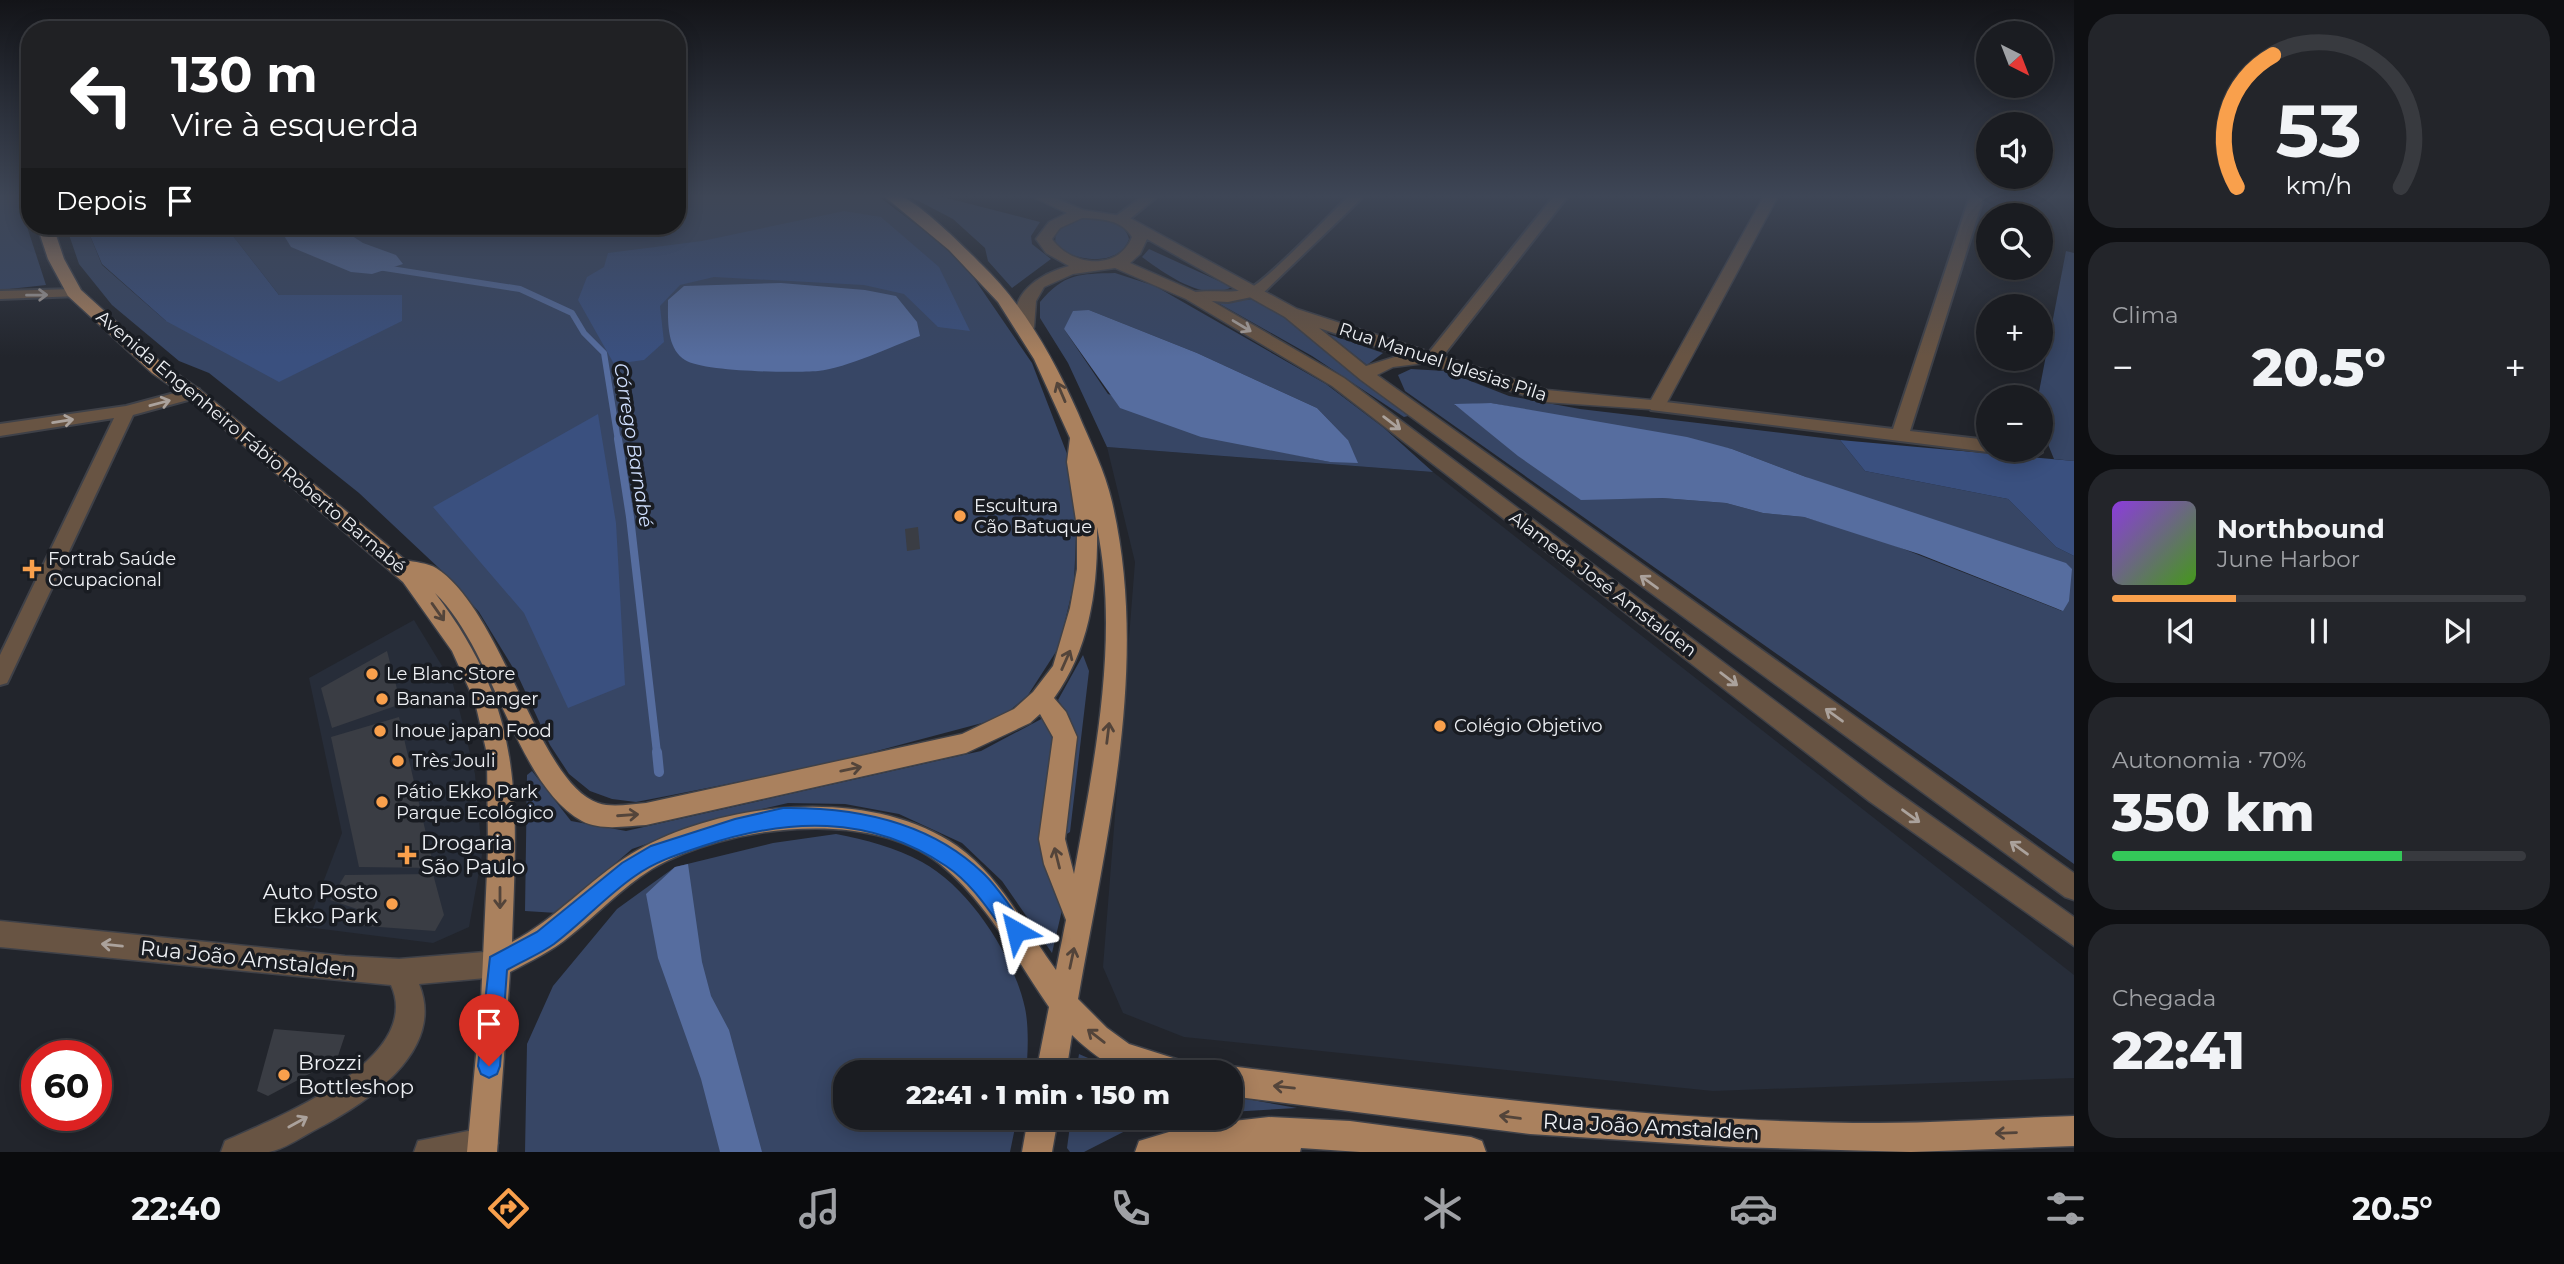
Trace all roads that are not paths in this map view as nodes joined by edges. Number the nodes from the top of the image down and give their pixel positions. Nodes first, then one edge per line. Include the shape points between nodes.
1 (54, 250) edge
2 (959, 250) edge
3 (1049, 250) edge
4 (1136, 250) edge
5 (1178, 250) edge
6 (1300, 250) edge
7 (1519, 250) edge
8 (1742, 250) edge
9 (1959, 250) edge
10 (1116, 262) junction
11 (1089, 265) junction
12 (1256, 292) junction
13 (74, 293) junction
14 (0, 295) edge
15 (1192, 296) junction
16 (1291, 313) junction
17 (1026, 327) junction
18 (1433, 358) junction
19 (1367, 376) junction
20 (193, 393) junction
21 (1657, 406) junction
22 (127, 411) junction
23 (0, 430) edge
24 (1899, 435) junction
25 (1079, 438) junction
26 (1976, 445) edge
27 (400, 566) junction
28 (0, 677) edge
29 (1041, 699) junction
30 (2074, 888) edge
31 (1080, 922) junction
32 (2074, 933) edge
33 (0, 934) edge
34 (497, 964) junction
35 (399, 972) junction
36 (1063, 1002) junction
37 (1053, 1060) edge
38 (1136, 1060) edge
39 (1243, 1083) edge
40 (1041, 1130) edge
41 (2074, 1131) edge
42 (1340, 1133) junction
43 (483, 1149) edge
44 (236, 1152) edge
45 (429, 1152) edge
46 (1037, 1152) edge
47 (1150, 1152) edge
48 (1249, 1152) edge
49 (1471, 1152) edge

1 - 13 main road, Avenida Engenheiro Fábio Roberto Barnabé
2 - 17 main road
3 - 11 street via 1063,260
4 - 10 street
5 - 12 street, Rua Manuel Iglesias Pila
6 - 12 street
7 - 18 street
8 - 21 street
9 - 24 street
10 - 11 street
10 - 15 street, Alameda José Amstalden
11 - 17 street via 1052,275 1033,288 1024,305
12 - 15 street via 1221,299
12 - 16 street, Rua Manuel Iglesias Pila
14 -> 13 street
13 - 20 main road, Avenida Engenheiro Fábio Roberto Barnabé via 158,369
15 -> 32 street, Alameda José Amstalden via 1338,382 1878,793
16 - 18 street, Rua Manuel Iglesias Pila
16 - 19 street, Alameda José Amstalden
25 -> 17 main road via 1056,380
18 - 19 street via 1404,359 1371,370
18 - 21 street, Rua Manuel Iglesias Pila via 1545,396
30 -> 19 street, Alameda José Amstalden
22 -> 20 street
20 - 27 main road, Avenida Engenheiro Fábio Roberto Barnabé
21 - 24 street, Rua Manuel Iglesias Pila
23 -> 22 street
22 - 28 street
24 - 26 street, Rua Manuel Iglesias Pila
29 -> 25 main road via 1072,645 1087,569
31 -> 25 main road via 1116,660 1115,594 1103,503
27 -> 29 main road via 428,573 454,598 500,673 547,772 591,813 646,814 967,743 1022,716
27 -> 34 main road, Avenida Engenheiro Fábio Roberto Barnabé via 438,610 458,642 493,722 501,772
31 -> 29 main road via 1052,839 1066,737
36 -> 31 main road
35 -> 33 street, Rua João Amstalden
34 - 35 street, Rua João Amstalden
34 - 36 main road via 544,939 629,869 658,852 783,817 838,818 908,835 954,860 978,880
34 - 43 main road, Avenida Engenheiro Fábio Roberto Barnabé
44 -> 35 street via 337,1101 378,1071 406,1038 412,1005
36 - 37 main road
38 -> 36 main road via 1120,1055 1088,1031
41 -> 39 main road, Rua João Amstalden via 1878,1138 1734,1132 1530,1119
40 - 46 main road
42 - 47 main road via 1227,1135
42 - 48 main road
42 - 49 main road
43 - 45 street

